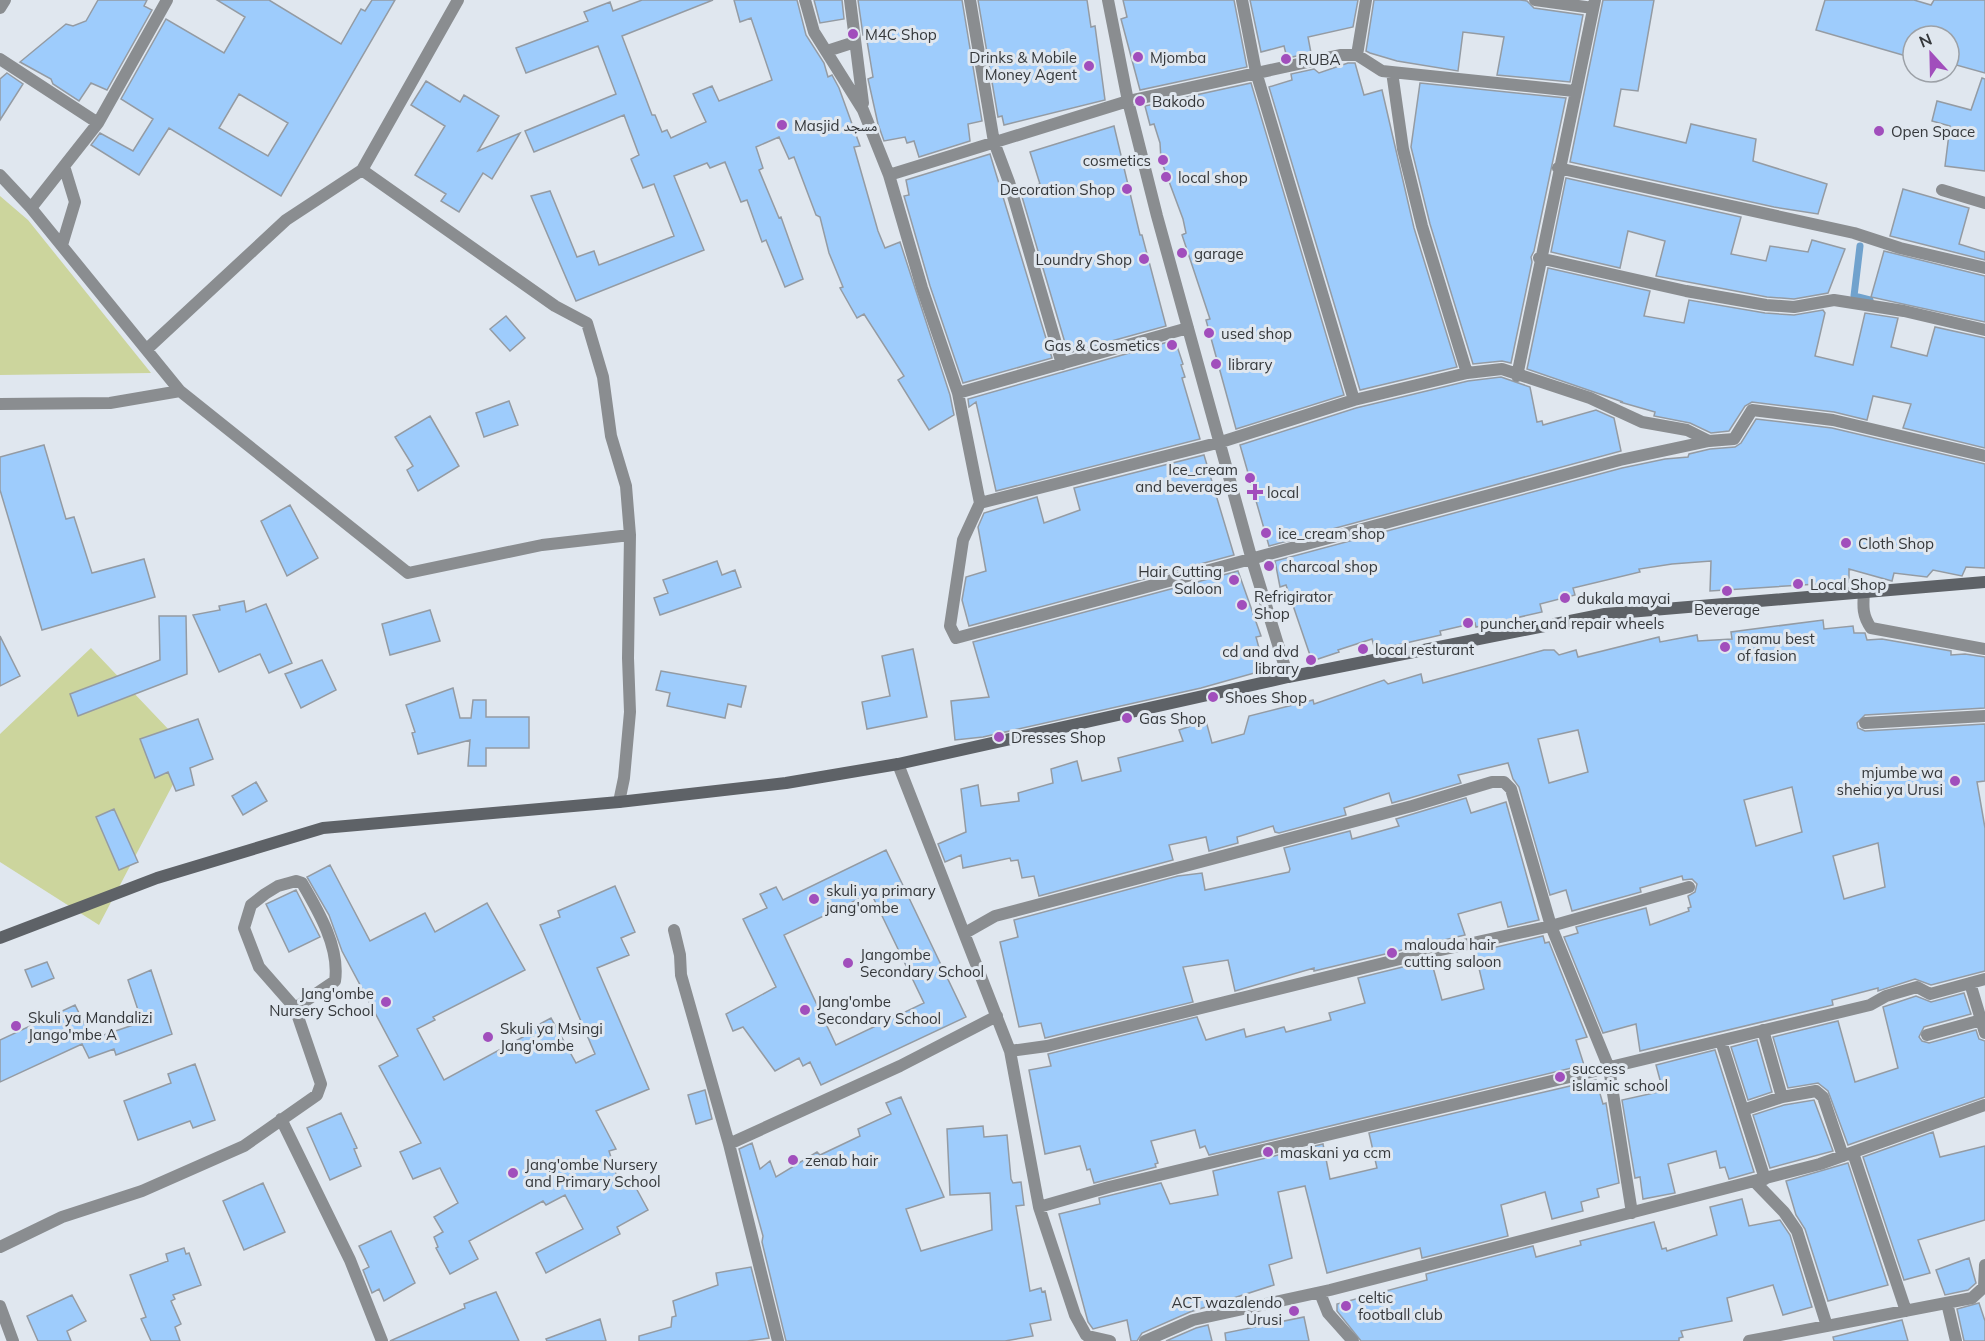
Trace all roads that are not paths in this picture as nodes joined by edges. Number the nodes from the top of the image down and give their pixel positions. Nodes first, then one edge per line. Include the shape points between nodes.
1 (5, 0) edge
2 (167, 0) edge
3 (458, 0) edge
4 (805, 0) edge
5 (849, 0) edge
6 (969, 0) edge
7 (1107, 0) edge
8 (1242, 0) edge
9 (1366, 0) edge
10 (1535, 0) edge
11 (1594, 4) edge
12 (0, 8) edge
13 (855, 42) junction
14 (827, 51) junction
15 (1357, 55) junction
16 (0, 59) edge
17 (1256, 72) junction
18 (1392, 72) junction
19 (1574, 91) junction
20 (1128, 101) junction
21 (864, 110) junction
22 (98, 123) junction
23 (994, 142) junction
24 (64, 166) junction
25 (1558, 168) junction
26 (362, 170) junction
27 (889, 175) junction
28 (0, 176) edge
29 (1942, 190) dead end
30 (1985, 203) edge
31 (31, 208) junction
32 (62, 245) junction
33 (1539, 258) junction
34 (1985, 268) edge
35 (1188, 328) junction
36 (1985, 330) edge
37 (147, 349) junction
38 (1062, 364) junction
39 (1467, 373) junction
40 (1517, 376) junction
41 (180, 391) junction
42 (958, 393) junction
43 (1354, 400) junction
44 (0, 404) edge
45 (1709, 441) junction
46 (1221, 442) junction
47 (1985, 456) edge
48 (980, 503) junction
49 (630, 535) junction
50 (1252, 560) junction
51 (1985, 582) edge
52 (1864, 591) junction
53 (1985, 649) edge
54 (1288, 677) junction
55 (1985, 716) edge
56 (1865, 723) dead end
57 (898, 765) junction
58 (619, 802) junction
59 (1689, 887) dead end
60 (1551, 926) junction
61 (674, 930) dead end
62 (965, 933) junction
63 (0, 938) edge
64 (1985, 979) edge
65 (1970, 983) junction
66 (295, 1008) junction
67 (997, 1016) junction
68 (1983, 1020) edge
69 (1763, 1030) junction
70 (1985, 1033) edge
71 (1927, 1035) dead end
72 (1721, 1041) junction
73 (1010, 1051) junction
74 (1609, 1068) junction
75 (1782, 1096) junction
76 (1985, 1105) edge
77 (1743, 1110) junction
78 (281, 1119) junction
79 (729, 1144) junction
80 (1848, 1155) junction
81 (1759, 1180) junction
82 (1039, 1207) junction
83 (1632, 1213) junction
84 (0, 1247) edge
85 (1985, 1265) edge
86 (1320, 1293) junction
87 (1947, 1303) junction
88 (0, 1306) edge
89 (1906, 1311) junction
90 (1827, 1326) junction
91 (1090, 1338) edge
92 (14, 1341) edge
93 (382, 1341) edge
94 (778, 1341) edge
95 (1110, 1341) edge
96 (1145, 1341) edge
97 (1353, 1341) edge
98 (1749, 1341) edge
99 (1956, 1341) edge

1 - 12 street
2 - 22 street
3 - 26 street
4 - 14 street via 814,32
5 - 13 street
6 - 23 street
7 - 20 street
8 - 17 street
9 - 15 street
10 - 11 street
11 - 19 street
13 - 14 street
13 - 21 street
14 - 21 street
15 - 17 street
15 - 18 street via 1382,71
16 - 22 street
17 - 20 street
17 - 43 street
18 - 19 street
18 - 39 street via 1402,149
19 - 25 street
20 - 23 street
20 - 35 street
21 - 27 street
22 - 24 street
23 - 27 street
23 - 38 street via 1010,182
24 - 31 street
24 - 32 street via 75,202
25 - 33 street
25 - 34 street via 1854,233
26 - 37 street via 286,220
26 - 49 street via 519,282 587,323 603,377 611,436 627,486
27 - 42 street
28 - 31 street
29 - 30 street
31 - 32 street
32 - 37 street
33 - 36 street via 1766,305 1794,307 1834,300
33 - 40 street
35 - 38 street
35 - 46 street
37 - 41 street
38 - 42 street
39 - 40 street via 1502,369
39 - 43 street
40 - 45 street via 1590,398 1642,422 1687,430
41 - 44 street via 110,403
41 - 49 street via 408,573 542,545
42 - 48 street
43 - 46 street
45 - 47 street via 1734,439 1752,410 1833,420
45 - 50 street via 1620,460
46 - 48 street
46 - 50 street
48 - 50 street via 963,540 950,626 956,638
49 - 58 street via 630,712
50 - 54 street
51 - 52 main road
52 - 53 street via 1863,610 1871,628
52 - 54 main road via 1605,614
54 - 57 main road
55 - 56 street
57 - 58 main road via 786,783
57 - 62 street
58 - 63 main road via 323,828 157,878
59 - 60 street
60 - 62 street via 1511,789 1504,782 1492,782 995,916
60 - 73 street via 1047,1046
60 - 74 street
61 - 79 street via 681,975
62 - 67 street
64 - 65 street
65 - 68 street
65 - 69 street via 1930,994 1917,987 1870,1005
66 - 66 street via 259,966 244,928 251,905 278,886 296,882 302,883 309,895 337,956 337,969 335,981
66 - 78 street via 321,1084 317,1095
67 - 73 street
67 - 79 street via 900,1066
68 - 70 street
68 - 71 street
69 - 72 street
69 - 75 street
72 - 74 street
72 - 77 street
73 - 82 street
74 - 82 street
74 - 83 street
75 - 77 street
75 - 80 street via 1821,1093
76 - 80 street
77 - 81 street
78 - 84 street via 244,1146 142,1191 62,1217
78 - 93 street via 350,1260
79 - 94 street
80 - 81 street
80 - 89 street
81 - 83 street
81 - 90 street via 1797,1231
82 - 91 street via 1074,1315
83 - 86 street
85 - 87 street via 1984,1287 1978,1294
86 - 96 street via 1193,1320
86 - 97 street via 1328,1313
87 - 89 street
87 - 99 street
88 - 92 street
89 - 90 street
90 - 98 street
91 - 95 street

